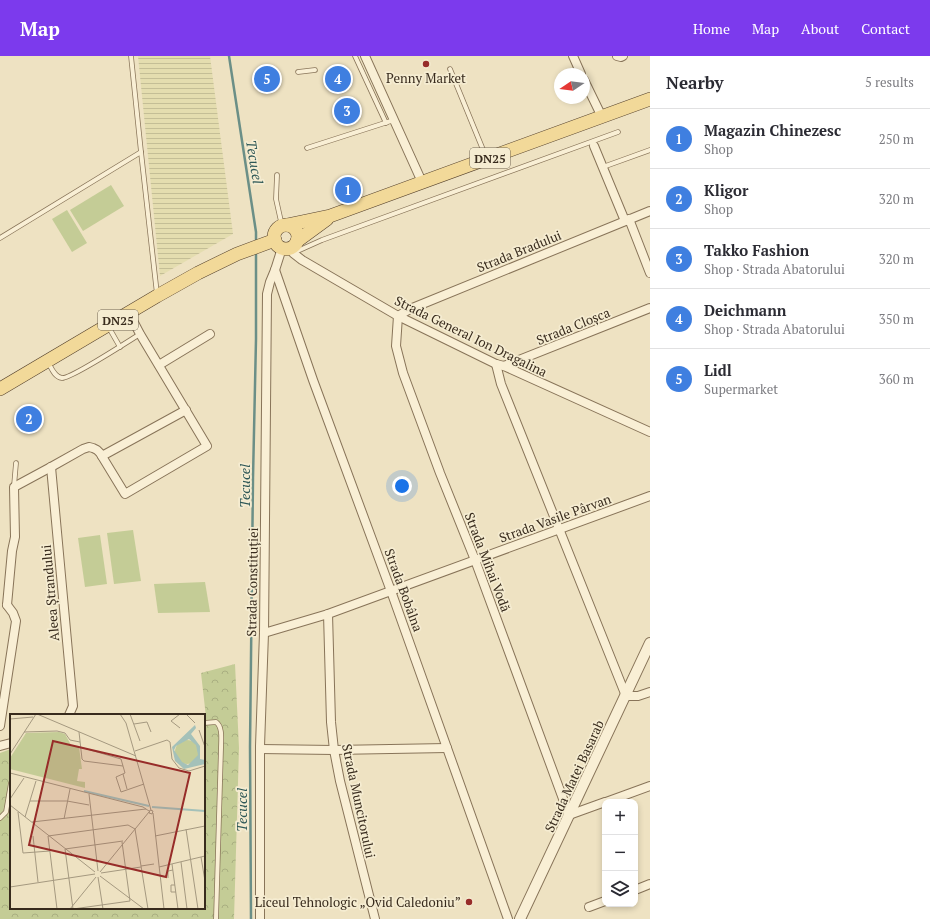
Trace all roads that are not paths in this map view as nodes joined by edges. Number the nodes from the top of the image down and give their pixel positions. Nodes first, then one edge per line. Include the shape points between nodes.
1 (131, 56) edge
2 (355, 56) edge
3 (365, 56) edge
4 (573, 56) edge
5 (617, 56) edge
6 (623, 56) edge
7 (578, 68) edge
8 (450, 69) dead end
9 (315, 70) dead end
10 (298, 72) dead end
11 (590, 92) edge
12 (650, 99) edge
13 (602, 117) junction
14 (390, 121) junction
15 (618, 132) dead end
16 (594, 146) dead end
17 (308, 148) dead end
18 (650, 150) edge
19 (141, 152) junction
20 (487, 159) junction
21 (603, 167) junction
22 (277, 175) dead end
23 (422, 182) junction
24 (650, 211) edge
25 (330, 216) junction
26 (627, 220) junction
27 (285, 226) junction
28 (0, 238) edge
29 (284, 246) junction
30 (275, 270) junction
31 (650, 273) edge
32 (157, 296) junction
33 (650, 308) edge
34 (129, 313) junction
35 (398, 316) junction
36 (108, 326) junction
37 (140, 334) junction
38 (210, 334) dead end
39 (120, 347) junction
40 (48, 362) junction
41 (159, 365) junction
42 (500, 365) junction
43 (0, 389) edge
44 (186, 410) junction
45 (650, 432) edge
46 (102, 456) junction
47 (16, 464) dead end
48 (50, 467) junction
49 (14, 487) junction
50 (650, 496) edge
51 (559, 529) junction
52 (475, 560) junction
53 (392, 591) junction
54 (3, 605) edge
55 (328, 614) junction
56 (264, 633) junction
57 (650, 643) edge
58 (650, 692) edge
59 (626, 696) junction
60 (69, 714) edge
61 (205, 723) edge
62 (0, 726) edge
63 (10, 743) edge
64 (0, 746) edge
65 (447, 748) junction
66 (260, 749) junction
67 (334, 750) junction
68 (650, 786) edge
69 (10, 789) edge
70 (613, 799) edge
71 (602, 803) edge
72 (569, 815) junction
73 (0, 818) edge
74 (650, 884) edge
75 (638, 889) edge
76 (602, 902) edge
77 (589, 907) dead end
78 (216, 919) edge
79 (260, 919) edge
80 (375, 919) edge
81 (508, 919) edge
82 (520, 919) edge

1 - 19 lane
2 - 14 lane
3 - 14 street
4 - 7 street
5 - 6 street
8 - 20 lane
9 - 10 lane
11 - 13 street
12 - 13 main road, DN25
13 - 20 main road, DN25
14 - 17 lane
14 - 23 street
15 - 29 lane via 322,240
16 - 21 street
18 - 21 lane
19 - 28 lane
19 - 32 lane
20 - 23 main road, DN25
21 - 26 street
22 - 27 lane via 276,199
23 - 25 main road, DN25
24 - 26 street, Strada Bradului
25 - 27 main road, DN25
25 - 29 main road, DN25
26 - 31 street
26 - 35 street, Strada Bradului
27 - 29 main road via 277,229 275,234
27 - 29 main road via 292,227 298,236
29 - 30 street, Strada Constituției
29 - 32 main road, DN25 via 237,254
29 - 35 street, Strada General Ion Dragalina via 302,260
30 - 53 street, Strada Bobâlna
30 - 56 street, Strada Constituției via 267,294
32 - 34 main road, DN25
33 - 42 street, Strada Cloșca
34 - 36 main road, DN25
34 - 37 street
35 - 42 street, Strada General Ion Dragalina
35 - 52 street, Strada Mihai Vodă via 396,346 403,373
36 - 39 lane
36 - 40 main road, DN25
37 - 39 lane
37 - 41 street
38 - 41 street
39 - 40 lane via 64,378 55,374
40 - 43 main road, DN25
41 - 44 street
42 - 45 street, Strada General Ion Dragalina
42 - 51 street via 501,384
44 - 46 street
44 - 46 street via 207,446 125,494
46 - 48 street via 97,450 89,447
47 - 49 lane
48 - 49 street
48 - 60 street, Aleea Ștrandului via 73,706
49 - 54 street via 15,537
50 - 51 street, Strada Vasile Pârvan
51 - 52 street, Strada Vasile Pârvan
51 - 59 street
52 - 53 street, Strada Vasile Pârvan
52 - 72 street, Strada Mihai Vodă
53 - 55 street, Strada Vasile Pârvan
53 - 65 street, Strada Bobâlna
54 - 62 street via 13,613 16,621
55 - 56 street, Strada Vasile Pârvan
55 - 67 street, Strada Muncitorului
56 - 66 street, Strada Constituției
57 - 59 street, Strada Matei Basarab
58 - 59 street
59 - 72 street, Strada Matei Basarab
61 - 78 lane via 216,722 220,728
63 - 64 street
65 - 67 street
65 - 81 street, Strada Bobâlna
66 - 67 street
66 - 79 street, Strada Constituției
67 - 80 street, Strada Muncitorului
68 - 70 street
69 - 73 lane via 6,812
71 - 72 street
72 - 82 street, Strada Matei Basarab
74 - 75 street
76 - 77 street

